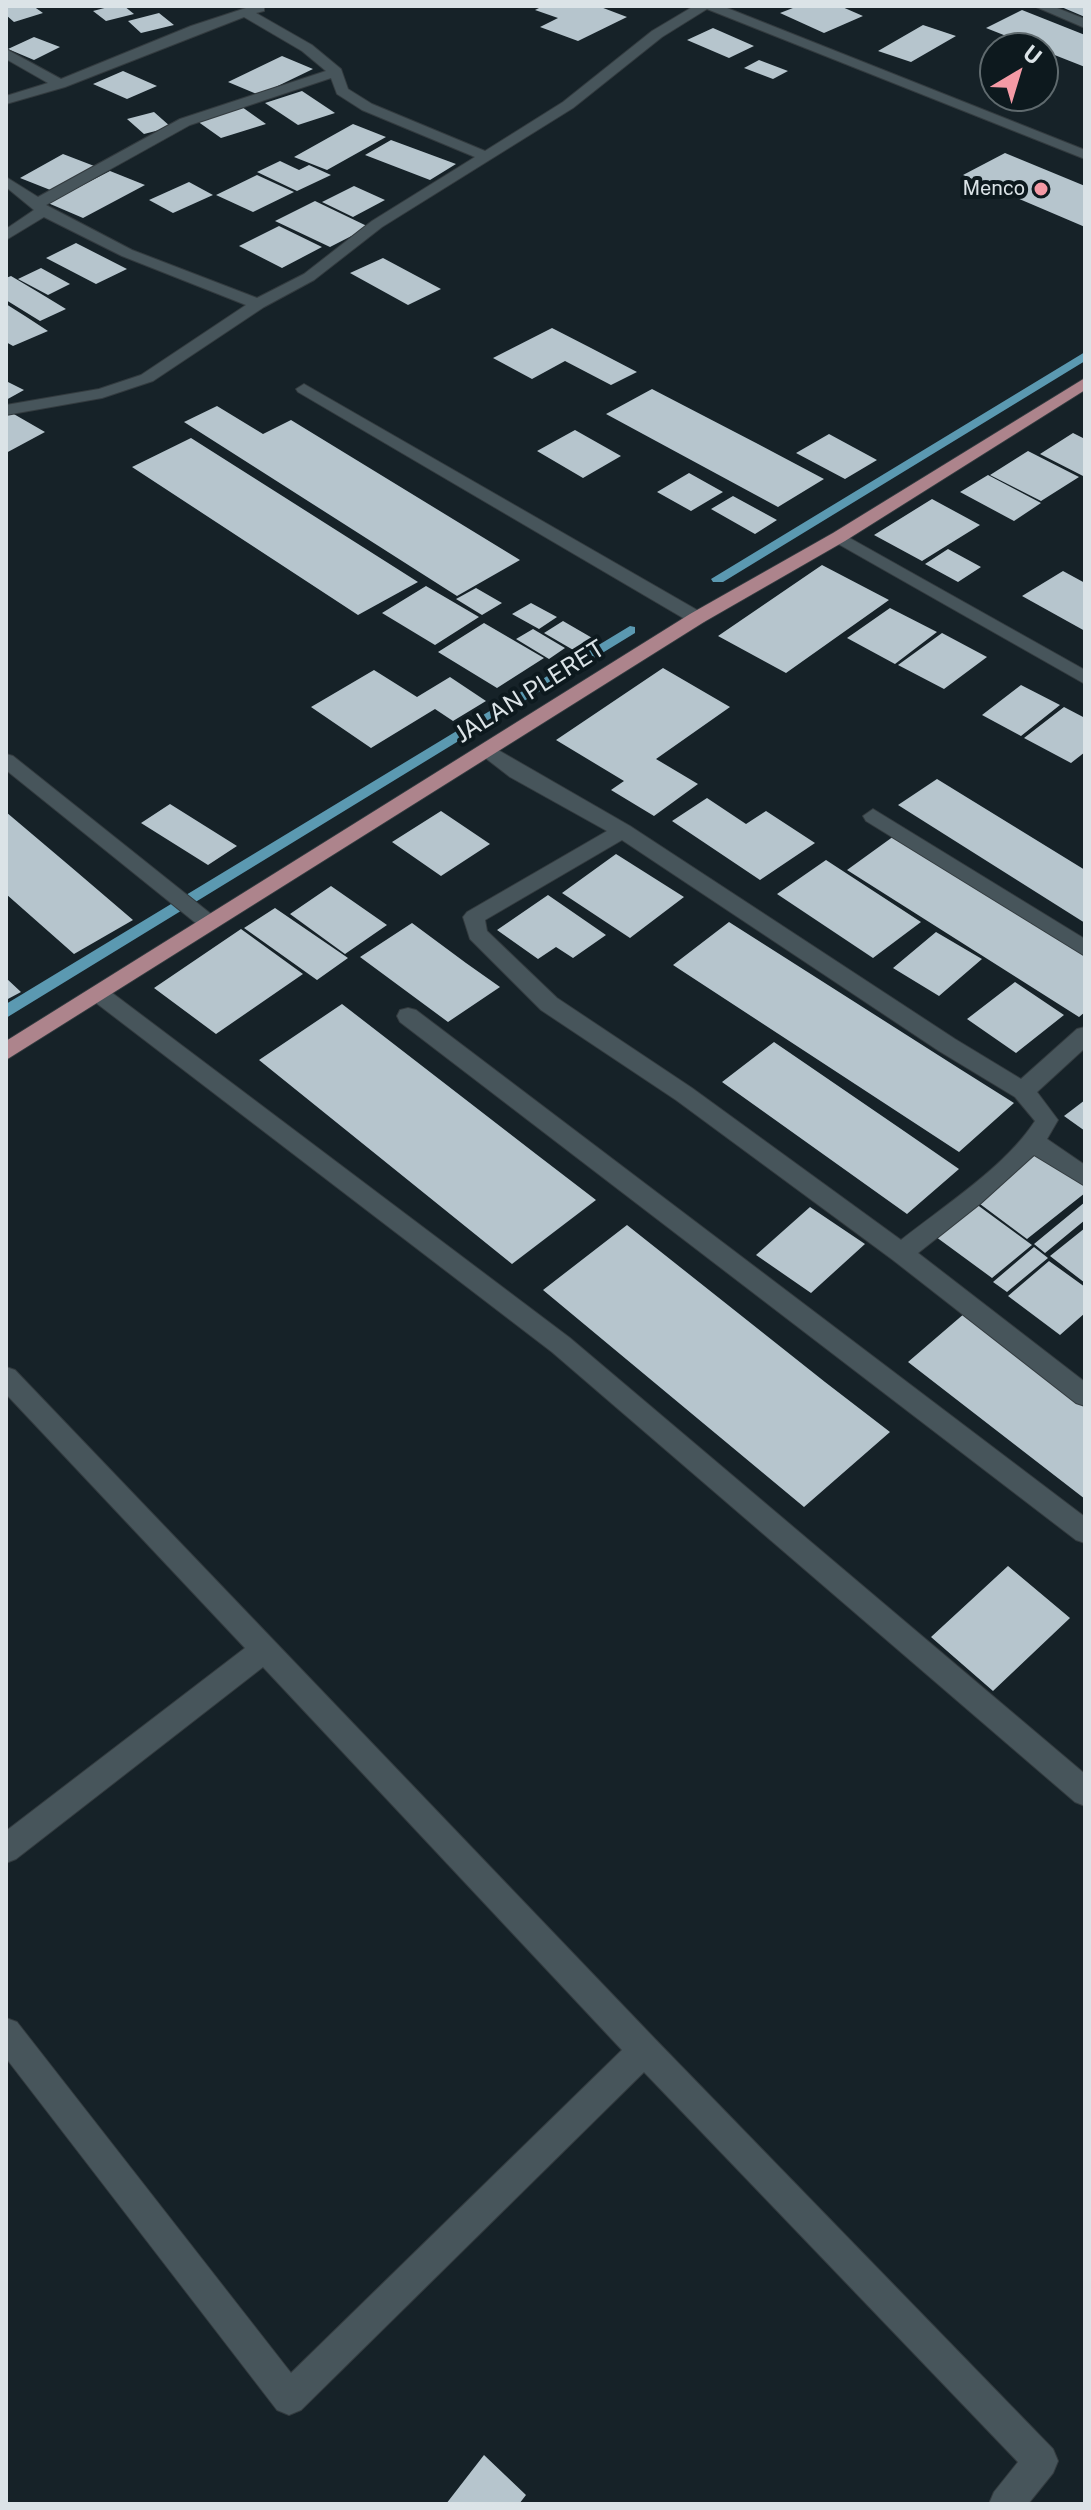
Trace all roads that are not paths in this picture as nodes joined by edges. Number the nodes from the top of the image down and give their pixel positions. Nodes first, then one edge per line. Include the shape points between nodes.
1 (265, 6) edge
2 (703, 6) edge
3 (710, 6) edge
4 (1041, 6) edge
5 (245, 12) junction
6 (1085, 24) edge
7 (6, 53) edge
8 (336, 72) junction
9 (60, 84) junction
10 (6, 100) edge
11 (1085, 155) edge
12 (485, 156) junction
13 (6, 181) edge
14 (40, 207) junction
15 (6, 235) edge
16 (258, 304) junction
17 (1085, 383) edge
18 (304, 389) dead end
19 (6, 410) edge
20 (839, 537) junction
21 (697, 618) junction
22 (1085, 678) edge
23 (486, 749) junction
24 (6, 760) edge
25 (873, 816) dead end
26 (623, 831) junction
27 (209, 923) junction
28 (1085, 949) edge
29 (99, 994) junction
30 (408, 1016) dead end
31 (1085, 1035) edge
32 (6, 1052) edge
33 (1023, 1091) junction
34 (1033, 1142) junction
35 (1085, 1177) edge
36 (901, 1253) junction
37 (6, 1377) edge
38 (1085, 1396) edge
39 (1085, 1532) edge
40 (266, 1648) junction
41 (1085, 1792) edge
42 (6, 1849) edge
43 (6, 2033) edge
44 (644, 2050) junction
45 (1006, 2504) edge

1 - 5 street
2 - 12 street via 657,34 568,105
3 - 11 street
4 - 6 street
5 - 8 street via 307,48
5 - 9 street
7 - 9 street
8 - 12 street via 342,91 367,107
8 - 14 street via 185,122
9 - 10 street
12 - 16 street via 377,224 309,277
13 - 14 street
14 - 15 street via 36,218
14 - 16 street via 127,253
16 - 19 street via 147,378 102,393
17 - 20 main road, JALAN PLERET
18 - 21 street
20 - 21 main road, JALAN PLERET
20 - 22 street
21 - 23 main road, JALAN PLERET
23 - 26 street
23 - 27 main road, JALAN PLERET
24 - 27 street
25 - 28 street
26 - 33 street
26 - 36 street via 474,917 477,934 549,1004 684,1094
27 - 29 main road, JALAN PLERET
29 - 32 main road, JALAN PLERET
29 - 41 street via 561,1345
30 - 39 street
31 - 33 street
33 - 34 street via 1047,1120
34 - 35 street
34 - 36 street
36 - 38 street
37 - 40 street
40 - 42 street
40 - 44 street
43 - 44 street via 289,2398
44 - 45 street via 1041,2461

